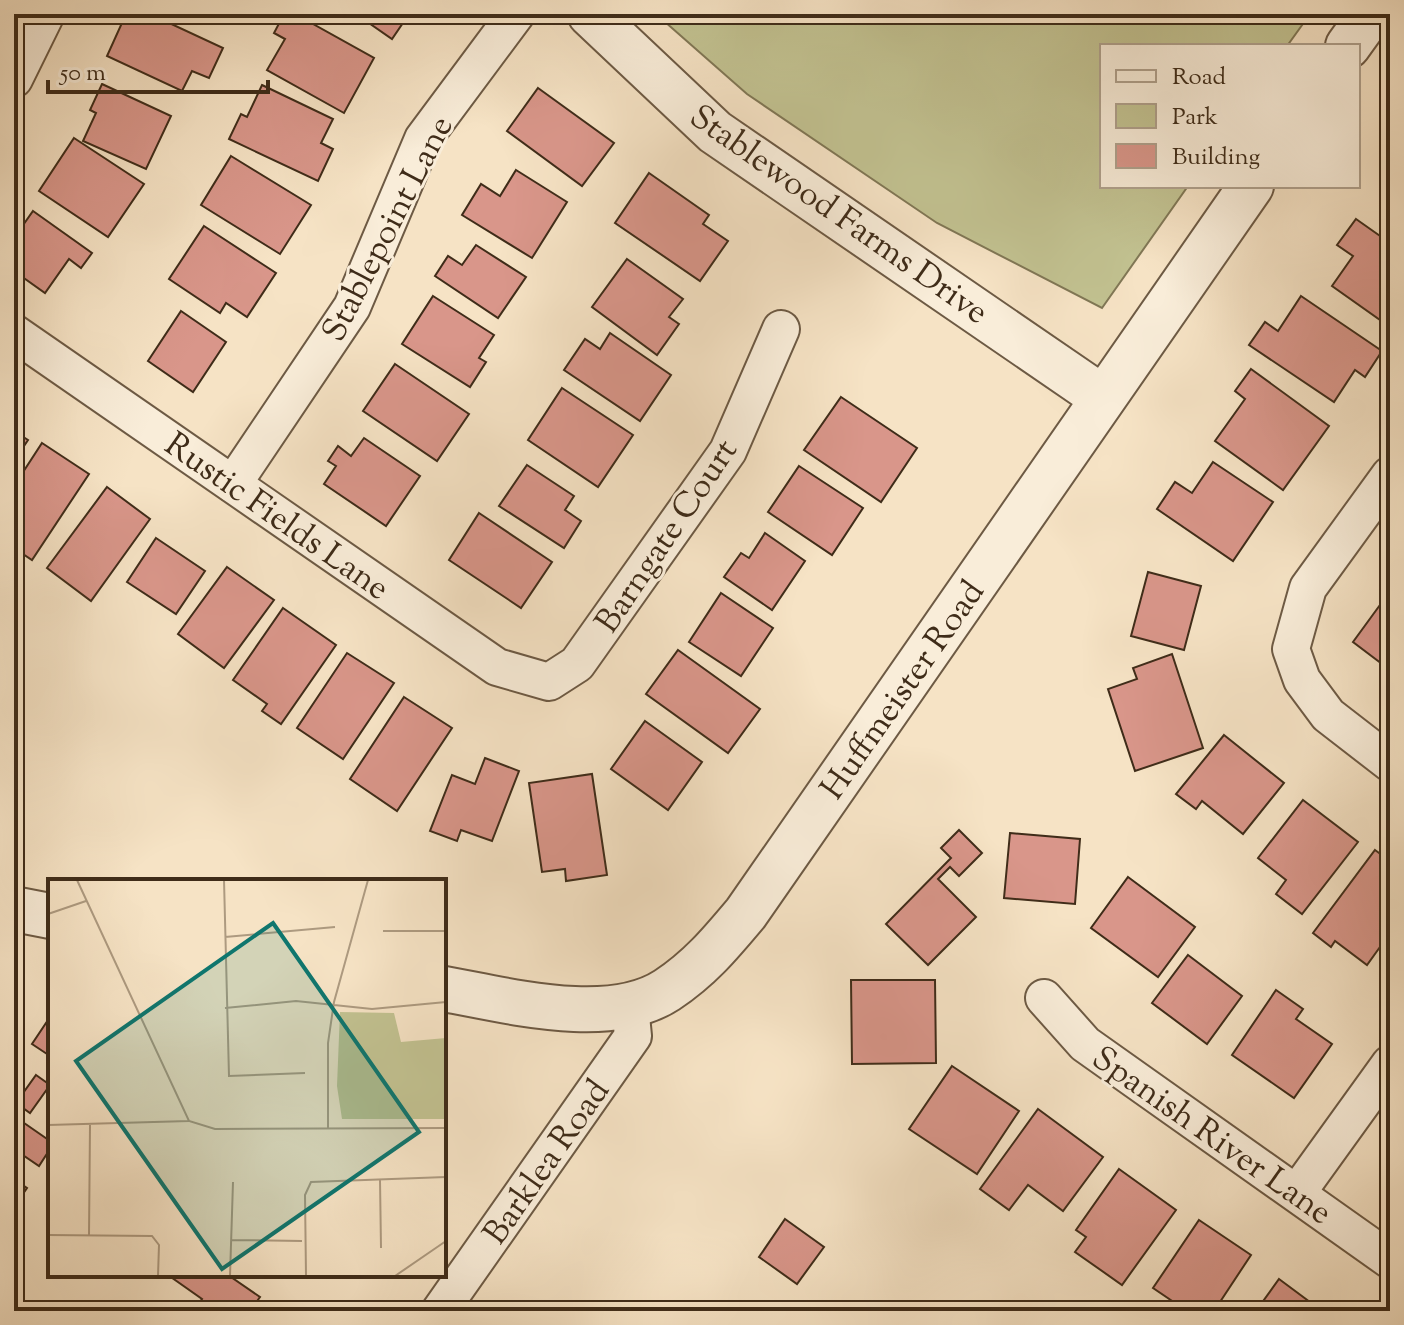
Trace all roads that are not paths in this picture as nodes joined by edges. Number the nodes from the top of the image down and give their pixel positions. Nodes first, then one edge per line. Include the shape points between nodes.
1 (46, 14) edge
2 (516, 14) edge
3 (590, 14) edge
4 (1371, 14) edge
5 (1349, 44) edge
6 (14, 79) edge
7 (1250, 188) edge
8 (781, 329) dead end
9 (14, 333) edge
10 (1103, 398) junction
11 (1390, 475) edge
12 (233, 484) junction
13 (549, 682) joint
14 (1390, 763) edge
15 (14, 909) edge
16 (48, 916) edge
17 (446, 989) edge
18 (1044, 998) dead end
19 (630, 1006) junction
20 (1390, 1064) edge
21 (1297, 1193) junction
22 (1390, 1260) edge
23 (440, 1311) edge

1 - 6 street
2 - 12 street, Stablepoint Lane via 423,139 352,307
3 - 10 street, Stablewood Farms Drive via 715,132
4 - 5 street
7 - 10 street, Huffmeister Road
8 - 13 street, Barngate Court via 728,451 577,664
9 - 12 street, Rustic Fields Lane
10 - 19 street, Huffmeister Road via 746,913 708,958 664,992
11 - 14 street via 1308,588 1291,649 1302,680 1328,715
12 - 13 street, Rustic Fields Lane via 497,667
15 - 16 street
17 - 19 street, Huffmeister Road via 545,1007
18 - 21 street, Spanish River Lane via 1085,1044
19 - 23 street, Barklea Road via 633,1036
20 - 21 street
21 - 22 street, Spanish River Lane

